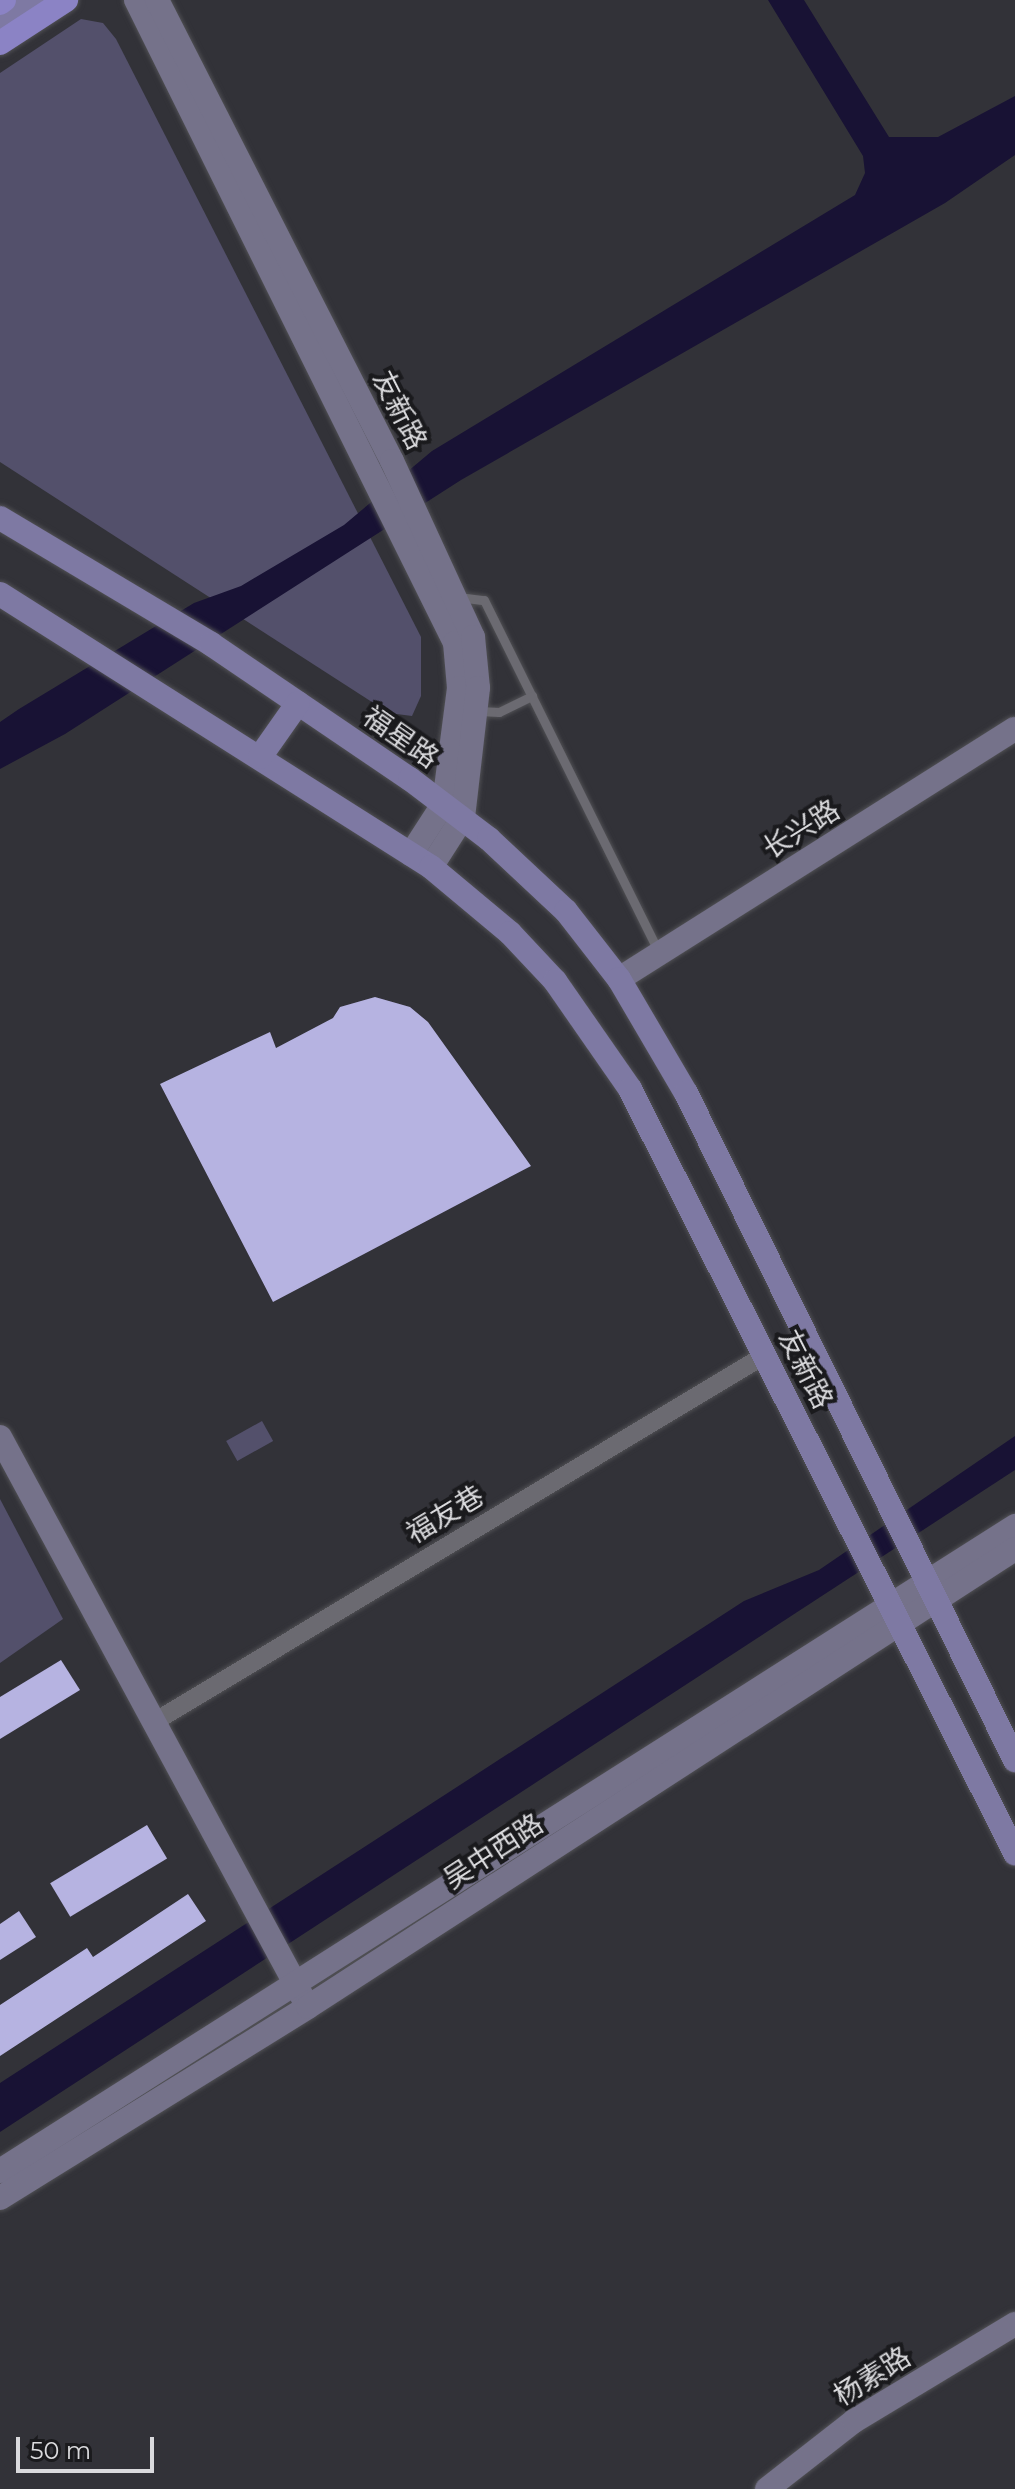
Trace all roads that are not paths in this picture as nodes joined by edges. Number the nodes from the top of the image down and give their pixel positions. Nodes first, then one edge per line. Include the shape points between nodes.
1 (33, 0) edge
2 (66, 0) edge
3 (136, 0) edge
4 (157, 0) edge
5 (0, 21) edge
6 (0, 43) edge
7 (382, 465) junction
8 (0, 518) edge
9 (410, 520) junction
10 (0, 594) edge
11 (457, 597) junction
12 (532, 696) junction
13 (298, 703) junction
14 (477, 711) junction
15 (1015, 729) edge
16 (260, 757) junction
17 (453, 810) junction
18 (421, 860) junction
19 (659, 953) junction
20 (619, 979) junction
21 (686, 1093) joint
22 (765, 1355) junction
23 (0, 1437) edge
24 (1015, 1526) edge
25 (1015, 1549) edge
26 (932, 1591) junction
27 (895, 1613) junction
28 (154, 1722) junction
29 (1015, 1760) edge
30 (1015, 1853) edge
31 (302, 1997) junction
32 (0, 2171) edge
33 (0, 2198) edge
34 (1015, 2324) edge
35 (767, 2489) edge

1 - 5 main road
2 - 6 highway
3 - 7 main road, 友新路
4 - 7 main road, 友新路
7 - 9 main road, 友新路
8 - 13 main road, 福星路 via 211,644
9 - 11 main road, 友新路
9 - 17 main road, 友新路 via 458,655
10 - 16 main road
11 - 12 lane via 484,600
11 - 14 main road, 友新路 via 477,654
12 - 14 lane via 499,712
12 - 19 lane
13 - 16 main road
13 - 17 main road, 福星路
14 - 17 main road, 友新路
15 - 19 main road, 长兴路
16 - 18 main road
17 - 18 main road, 友新路
17 - 20 main road, 福星路 via 546,887
18 - 22 main road, 友新路 via 510,933 555,981 621,1073
19 - 20 main road, 长兴路
20 - 21 main road, 福星路
21 - 26 main road, 友新路
22 - 27 main road, 友新路
22 - 28 street, 福友巷
23 - 28 main road
24 - 26 main road, 吴中西路
25 - 26 main road, 吴中西路
26 - 27 main road, 吴中西路
26 - 29 main road, 友新路
27 - 30 main road, 友新路
27 - 31 main road, 吴中西路
28 - 31 main road
31 - 32 main road, 吴中西路
31 - 33 main road, 吴中西路
34 - 35 main road, 杨素路 via 854,2421

